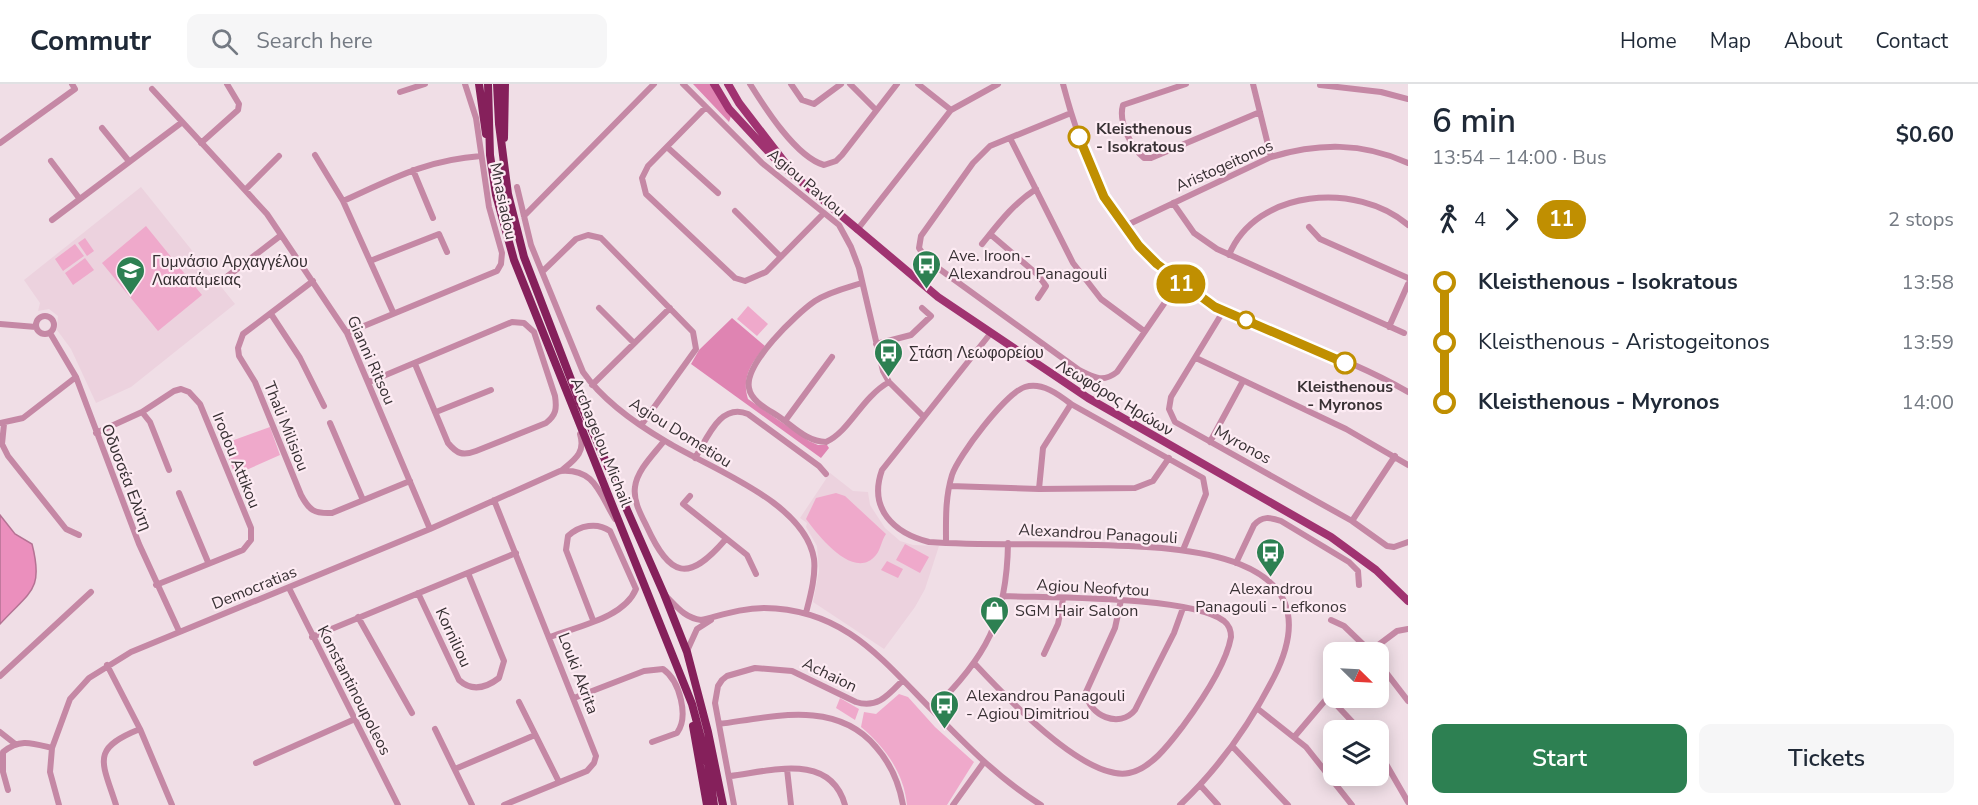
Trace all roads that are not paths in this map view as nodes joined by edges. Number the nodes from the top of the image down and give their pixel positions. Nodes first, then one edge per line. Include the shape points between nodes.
1 (72, 84) edge
2 (227, 84) edge
3 (425, 84) edge
4 (465, 84) edge
5 (479, 84) edge
6 (488, 84) edge
7 (497, 84) edge
8 (505, 84) edge
9 (654, 84) edge
10 (683, 84) edge
11 (714, 84) edge
12 (728, 84) edge
13 (750, 84) edge
14 (791, 84) edge
15 (841, 84) edge
16 (850, 84) edge
17 (897, 84) edge
18 (918, 84) edge
19 (998, 84) edge
20 (1063, 84) edge
21 (1186, 84) edge
22 (1253, 84) edge
23 (1320, 85) edge
24 (152, 88) dead end
25 (400, 92) dead end
26 (1408, 99) edge
27 (706, 107) junction
28 (876, 110) junction
29 (951, 110) junction
30 (1260, 112) junction
31 (1071, 113) junction
32 (181, 123) junction
33 (102, 128) dead end
34 (1010, 138) junction
35 (0, 142) edge
36 (201, 144) junction
37 (667, 147) junction
38 (315, 155) dead end
39 (279, 156) dead end
40 (486, 156) junction
41 (502, 157) junction
42 (1271, 157) junction
43 (128, 160) junction
44 (51, 161) dead end
45 (1408, 163) edge
46 (413, 170) junction
47 (793, 174) junction
48 (517, 187) dead end
49 (1036, 189) junction
50 (245, 190) junction
51 (718, 194) dead end
52 (79, 198) junction
53 (344, 201) junction
54 (1173, 203) junction
55 (735, 211) dead end
56 (824, 213) junction
57 (524, 216) junction
58 (433, 218) dead end
59 (52, 220) dead end
60 (1408, 225) edge
61 (1125, 226) junction
62 (1309, 227) dead end
63 (857, 230) junction
64 (990, 234) junction
65 (280, 236) junction
66 (982, 244) dead end
67 (447, 252) dead end
68 (1229, 255) junction
69 (781, 258) junction
70 (370, 261) junction
71 (543, 271) junction
72 (1408, 278) edge
73 (313, 281) junction
74 (220, 282) dead end
75 (1179, 282) junction
76 (862, 283) junction
77 (1408, 284) edge
78 (1038, 298) dead end
79 (599, 308) dead end
80 (670, 308) junction
81 (922, 308) dead end
82 (1224, 310) junction
83 (393, 312) junction
84 (271, 314) junction
85 (0, 324) edge
86 (36, 327) junction
87 (1389, 327) junction
88 (1144, 331) junction
89 (50, 333) junction
90 (347, 333) junction
91 (1404, 333) dead end
92 (990, 334) junction
93 (633, 342) junction
94 (876, 344) junction
95 (831, 357) dead end
96 (1196, 358) junction
97 (416, 364) junction
98 (76, 377) junction
99 (1243, 381) junction
100 (369, 382) junction
101 (889, 382) junction
102 (567, 384) junction
103 (592, 385) junction
104 (491, 390) dead end
105 (1408, 392) edge
106 (1071, 404) junction
107 (324, 406) dead end
108 (142, 412) junction
109 (436, 412) junction
110 (923, 416) junction
111 (576, 420) junction
112 (785, 421) junction
113 (2, 423) edge
114 (330, 423) dead end
115 (642, 424) junction
116 (96, 434) junction
117 (664, 441) junction
118 (1210, 442) junction
119 (1395, 456) junction
120 (695, 458) junction
121 (1169, 458) junction
122 (1408, 465) edge
123 (169, 470) dead end
124 (560, 471) junction
125 (826, 474) dead end
126 (410, 481) junction
127 (950, 486) junction
128 (1039, 489) junction
129 (178, 493) dead end
130 (690, 496) dead end
131 (363, 500) junction
132 (494, 500) junction
133 (1352, 521) junction
134 (621, 529) junction
135 (430, 530) junction
136 (79, 535) dead end
137 (725, 540) junction
138 (1408, 542) edge
139 (946, 543) junction
140 (1008, 543) junction
141 (1183, 550) junction
142 (516, 554) junction
143 (208, 562) junction
144 (1236, 563) junction
145 (468, 573) junction
146 (756, 574) dead end
147 (156, 585) junction
148 (1359, 585) dead end
149 (289, 588) junction
150 (91, 592) dead end
151 (418, 593) junction
152 (664, 594) junction
153 (1004, 596) junction
154 (1063, 599) junction
155 (1120, 600) junction
156 (1408, 601) edge
157 (1183, 608) junction
158 (806, 614) junction
159 (720, 616) junction
160 (358, 617) junction
161 (593, 620) junction
162 (1331, 620) dead end
163 (1408, 629) edge
164 (178, 631) junction
165 (312, 637) junction
166 (550, 638) junction
167 (1360, 642) edge
168 (1383, 642) edge
169 (687, 652) junction
170 (1044, 654) dead end
171 (975, 664) junction
172 (107, 665) junction
173 (681, 673) junction
174 (0, 676) edge
175 (1389, 676) edge
176 (903, 680) junction
177 (696, 682) junction
178 (574, 698) junction
179 (1408, 701) edge
180 (519, 702) dead end
181 (1323, 702) edge
182 (1339, 708) edge
183 (1258, 709) junction
184 (932, 710) junction
185 (412, 713) dead end
186 (355, 719) junction
187 (1351, 720) edge
188 (719, 724) junction
189 (140, 729) junction
190 (435, 729) dead end
191 (0, 732) edge
192 (535, 735) junction
193 (1295, 735) junction
194 (652, 742) dead end
195 (14, 743) junction
196 (1233, 747) junction
197 (52, 748) junction
198 (984, 762) junction
199 (256, 763) dead end
200 (454, 769) junction
201 (787, 769) junction
202 (1389, 769) edge
203 (730, 776) junction
204 (559, 782) junction
205 (1200, 785) junction
206 (8, 790) dead end
207 (1408, 802) edge
208 (59, 805) edge
209 (116, 805) edge
210 (172, 805) edge
211 (398, 805) edge
212 (472, 805) edge
213 (504, 805) edge
214 (707, 805) edge
215 (714, 805) edge
216 (723, 805) edge
217 (728, 805) edge
218 (734, 805) edge
219 (791, 805) edge
220 (845, 805) edge
221 (903, 805) edge
222 (953, 805) edge
223 (1041, 805) edge
224 (1180, 805) edge
225 (1218, 805) edge
226 (1288, 805) edge
227 (1352, 805) edge

1 - 35 street via 75,89
2 - 36 street via 239,104 238,110
3 - 25 street
4 - 40 street, Mnasiadou
5 - 40 highway
6 - 40 highway, Archagelou Michail
7 - 41 highway, Archagelou Michail
8 - 41 highway
9 - 57 street
10 - 27 street, Agiou Pavlou
11 - 47 main road, Λεωφόρος Ηρώων via 729,109
12 - 47 main road, Λεωφόρος Ηρώων
13 - 28 street via 792,140 811,159 824,165 842,155
14 - 15 street via 802,100 814,104
16 - 28 street
17 - 28 street
18 - 29 street
19 - 29 street
20 - 31 street
21 - 30 street via 1124,105 1121,112 1127,134 1144,159
22 - 30 street
23 - 26 street
24 - 32 street, Gianni Ritsou
27 - 37 street
27 - 56 street, Agiou Pavlou via 762,163
29 - 63 street
30 - 42 street
31 - 34 street
31 - 61 street via 1087,162 1104,197
32 - 36 street, Gianni Ritsou
32 - 43 street
33 - 43 street
34 - 49 street
34 - 88 street via 990,146 973,163 921,236 919,248 927,260 1097,380 1108,379 1117,372
36 - 50 street, Gianni Ritsou
37 - 51 street
37 - 69 street via 642,178 646,194 735,278 756,278
38 - 53 street
39 - 50 street
40 - 46 street via 447,159
40 - 83 street, Mnasiadou via 489,207 502,253 497,271
40 - 102 highway, Archagelou Michail via 514,260
41 - 102 highway, Archagelou Michail via 507,194 524,257
42 - 45 street, Aristogeitonos via 1310,147 1345,146 1374,150
42 - 54 street, Aristogeitonos
43 - 52 street
44 - 52 street
46 - 53 street
46 - 58 street
47 - 63 main road, Λεωφόρος Ηρώων
48 - 57 street, Agiou Dometiou
49 - 64 street via 1022,198
49 - 88 street via 1073,263 1101,298
50 - 65 street, Gianni Ritsou
52 - 59 street
53 - 70 street
54 - 61 street, Aristogeitonos
54 - 68 street via 1194,233
55 - 69 street
56 - 69 street
56 - 76 street, Agiou Pavlou via 846,236
57 - 71 street, Agiou Dometiou
60 - 68 street via 1368,202 1335,197 1304,200 1248,224
61 - 75 street via 1139,246
62 - 72 street via 1320,239
63 - 92 main road, Λεωφόρος Ηρώων
64 - 66 street
64 - 78 street via 1038,275 1046,286
65 - 73 street, Gianni Ritsou
65 - 74 street
67 - 70 street via 439,234
68 - 87 street
70 - 83 street
71 - 80 street via 576,239 588,234 601,238
71 - 103 street, Agiou Dometiou via 583,372
73 - 84 street, Thali Milisiou
73 - 90 street, Gianni Ritsou
75 - 82 street via 1199,298
75 - 88 street
76 - 94 street, Agiou Pavlou
76 - 112 street via 828,294 810,305 781,332 755,366 749,390 755,400
77 - 87 street
79 - 93 street
80 - 93 street
80 - 115 street via 693,332 696,349
81 - 94 street via 931,316 917,331
82 - 96 street, Myronos
82 - 105 street
83 - 90 street, Mnasiadou
84 - 107 street via 300,358
84 - 131 street, Thali Milisiou via 243,334 238,356 255,382 301,495 308,509 319,514
85 - 86 street, Οδυσσέα Ελύτη
86 - 89 street, Οδυσσέα Ελύτη via 40,333
86 - 89 street, Οδυσσέα Ελύτη via 40,317 51,317 55,323
87 - 91 street
89 - 98 street, Οδυσσέα Ελύτη
90 - 100 street, Gianni Ritsou
92 - 110 street, Alexandrou Panagouli
92 - 156 main road, Λεωφόρος Ηρώων via 1088,398 1331,537 1376,570
93 - 103 street
94 - 101 street, Agiou Pavlou
95 - 112 street
96 - 99 street
96 - 118 street, Myronos via 1171,397 1169,409 1175,422
97 - 100 street
97 - 109 street
97 - 109 street via 512,322 524,323 534,332 555,396 554,417 465,455 455,452 448,443
98 - 113 street via 23,418
98 - 116 street, Οδυσσέα Ελύτη
99 - 118 street
99 - 119 street
100 - 126 street, Gianni Ritsou
101 - 110 street, Agiou Pavlou
101 - 112 street via 863,403 836,437 826,442 810,439
102 - 111 highway, Archagelou Michail
102 - 152 highway, Archagelou Michail via 586,417
103 - 115 street, Agiou Dometiou
104 - 109 street
106 - 121 street
106 - 127 street via 1053,391 1034,386 1012,395 961,456
106 - 128 street via 1043,448
108 - 116 street, Irodou Attikou
108 - 123 street via 150,422
108 - 143 street, Irodou Attikou via 182,389 200,404 251,528 251,540 243,550
110 - 139 street, Alexandrou Panagouli via 887,461 879,480 880,504 903,534
111 - 124 street, Democratias via 582,449
111 - 134 highway, Archagelou Michail
113 - 136 street via 2,444 8,456 66,529
114 - 131 street
115 - 117 street, Agiou Dometiou
116 - 147 street, Οδυσσέα Ελύτη
117 - 120 street, Agiou Dometiou
117 - 137 street via 636,479 635,487 639,509 659,553 674,566 699,566
118 - 133 street, Myronos
119 - 122 street
119 - 133 street
120 - 125 street via 725,414 735,410 748,414
120 - 158 street, Agiou Dometiou via 763,495 797,524 814,558
121 - 128 street via 1153,481 1135,488
121 - 141 street via 1199,474 1206,483 1204,501
124 - 132 street, Democratias
124 - 134 street via 574,470 592,479
126 - 131 street, Thali Milisiou
126 - 135 street, Gianni Ritsou
127 - 128 street
127 - 139 street via 945,505
129 - 143 street
130 - 137 street via 683,504
132 - 135 street, Democratias
132 - 142 street, Louki Akrita
133 - 138 street, Myronos via 1387,546 1394,548
134 - 173 highway, Archagelou Michail
135 - 149 street, Democratias
137 - 146 street via 747,555
139 - 140 street, Alexandrou Panagouli
140 - 141 street, Alexandrou Panagouli
140 - 153 street
141 - 144 street, Alexandrou Panagouli
142 - 145 street
142 - 166 street, Louki Akrita
143 - 147 street, Irodou Attikou
144 - 148 street via 1254,525 1263,518 1274,518 1349,562 1358,571
144 - 183 street, Alexandrou Panagouli via 1274,586 1289,617 1287,651
145 - 151 street
145 - 151 street, Korniliou via 504,661 499,678 488,685 475,688 459,680
147 - 164 street, Οδυσσέα Ελύτη
149 - 164 street, Democratias
149 - 165 street, Konstantinoupoleos
150 - 174 street
151 - 160 street
152 - 159 street via 685,616
152 - 169 highway, Archagelou Michail
153 - 154 street, Agiou Neofytou
153 - 171 street via 990,637
154 - 155 street, Agiou Neofytou
154 - 170 street via 1058,624
155 - 157 street, Agiou Neofytou
155 - 157 street via 1115,628 1086,692 1095,711 1114,720 1127,718 1135,710
157 - 171 street, Agiou Neofytou via 1223,621 1231,632 1230,643 1203,696 1181,728 1148,764 1131,773 1100,768 1051,737
158 - 159 street via 763,608
158 - 176 street via 853,635 883,657
159 - 169 street via 697,629
160 - 165 street
160 - 185 street
161 - 161 street via 623,608 636,589 610,531 602,525 572,533 566,550
161 - 166 street
162 - 167 street via 1344,626
163 - 168 street via 1397,631
164 - 172 street, Democratias
165 - 186 street, Konstantinoupoleos
166 - 178 street, Louki Akrita
169 - 177 highway, Archagelou Michail
171 - 184 street
172 - 189 street
172 - 197 street, Democratias via 70,699
173 - 214 highway
173 - 215 highway, Archagelou Michail via 701,734
175 - 179 street
176 - 184 street
176 - 188 street, Achaion via 884,699 866,704 792,670 755,668 727,676 718,686 715,703
177 - 216 highway, Archagelou Michail
177 - 217 highway via 714,730
178 - 194 street via 644,671 663,669 674,681 683,723 677,733
178 - 204 street, Louki Akrita via 596,756 587,771
180 - 192 street
181 - 193 street
182 - 187 street
183 - 193 street
183 - 196 street, Alexandrou Panagouli
184 - 198 street
186 - 199 street
186 - 211 street, Konstantinoupoleos
188 - 203 street, Achaion
188 - 221 street via 794,714 841,721 873,743 890,765
189 - 209 street via 120,737 104,754 103,764
189 - 210 street
190 - 200 street
191 - 195 street
192 - 200 street
192 - 204 street
193 - 227 street
195 - 197 street via 26,741
195 - 206 street via 3,752
196 - 205 street, Alexandrou Panagouli
196 - 226 street
197 - 208 street, Democratias via 50,772
198 - 222 street
198 - 223 street
200 - 212 street
201 - 203 street
201 - 219 street
201 - 220 street via 811,769 827,777 839,790
202 - 207 street
203 - 218 street, Achaion
204 - 213 street, Louki Akrita
205 - 224 street, Alexandrou Panagouli
205 - 225 street

